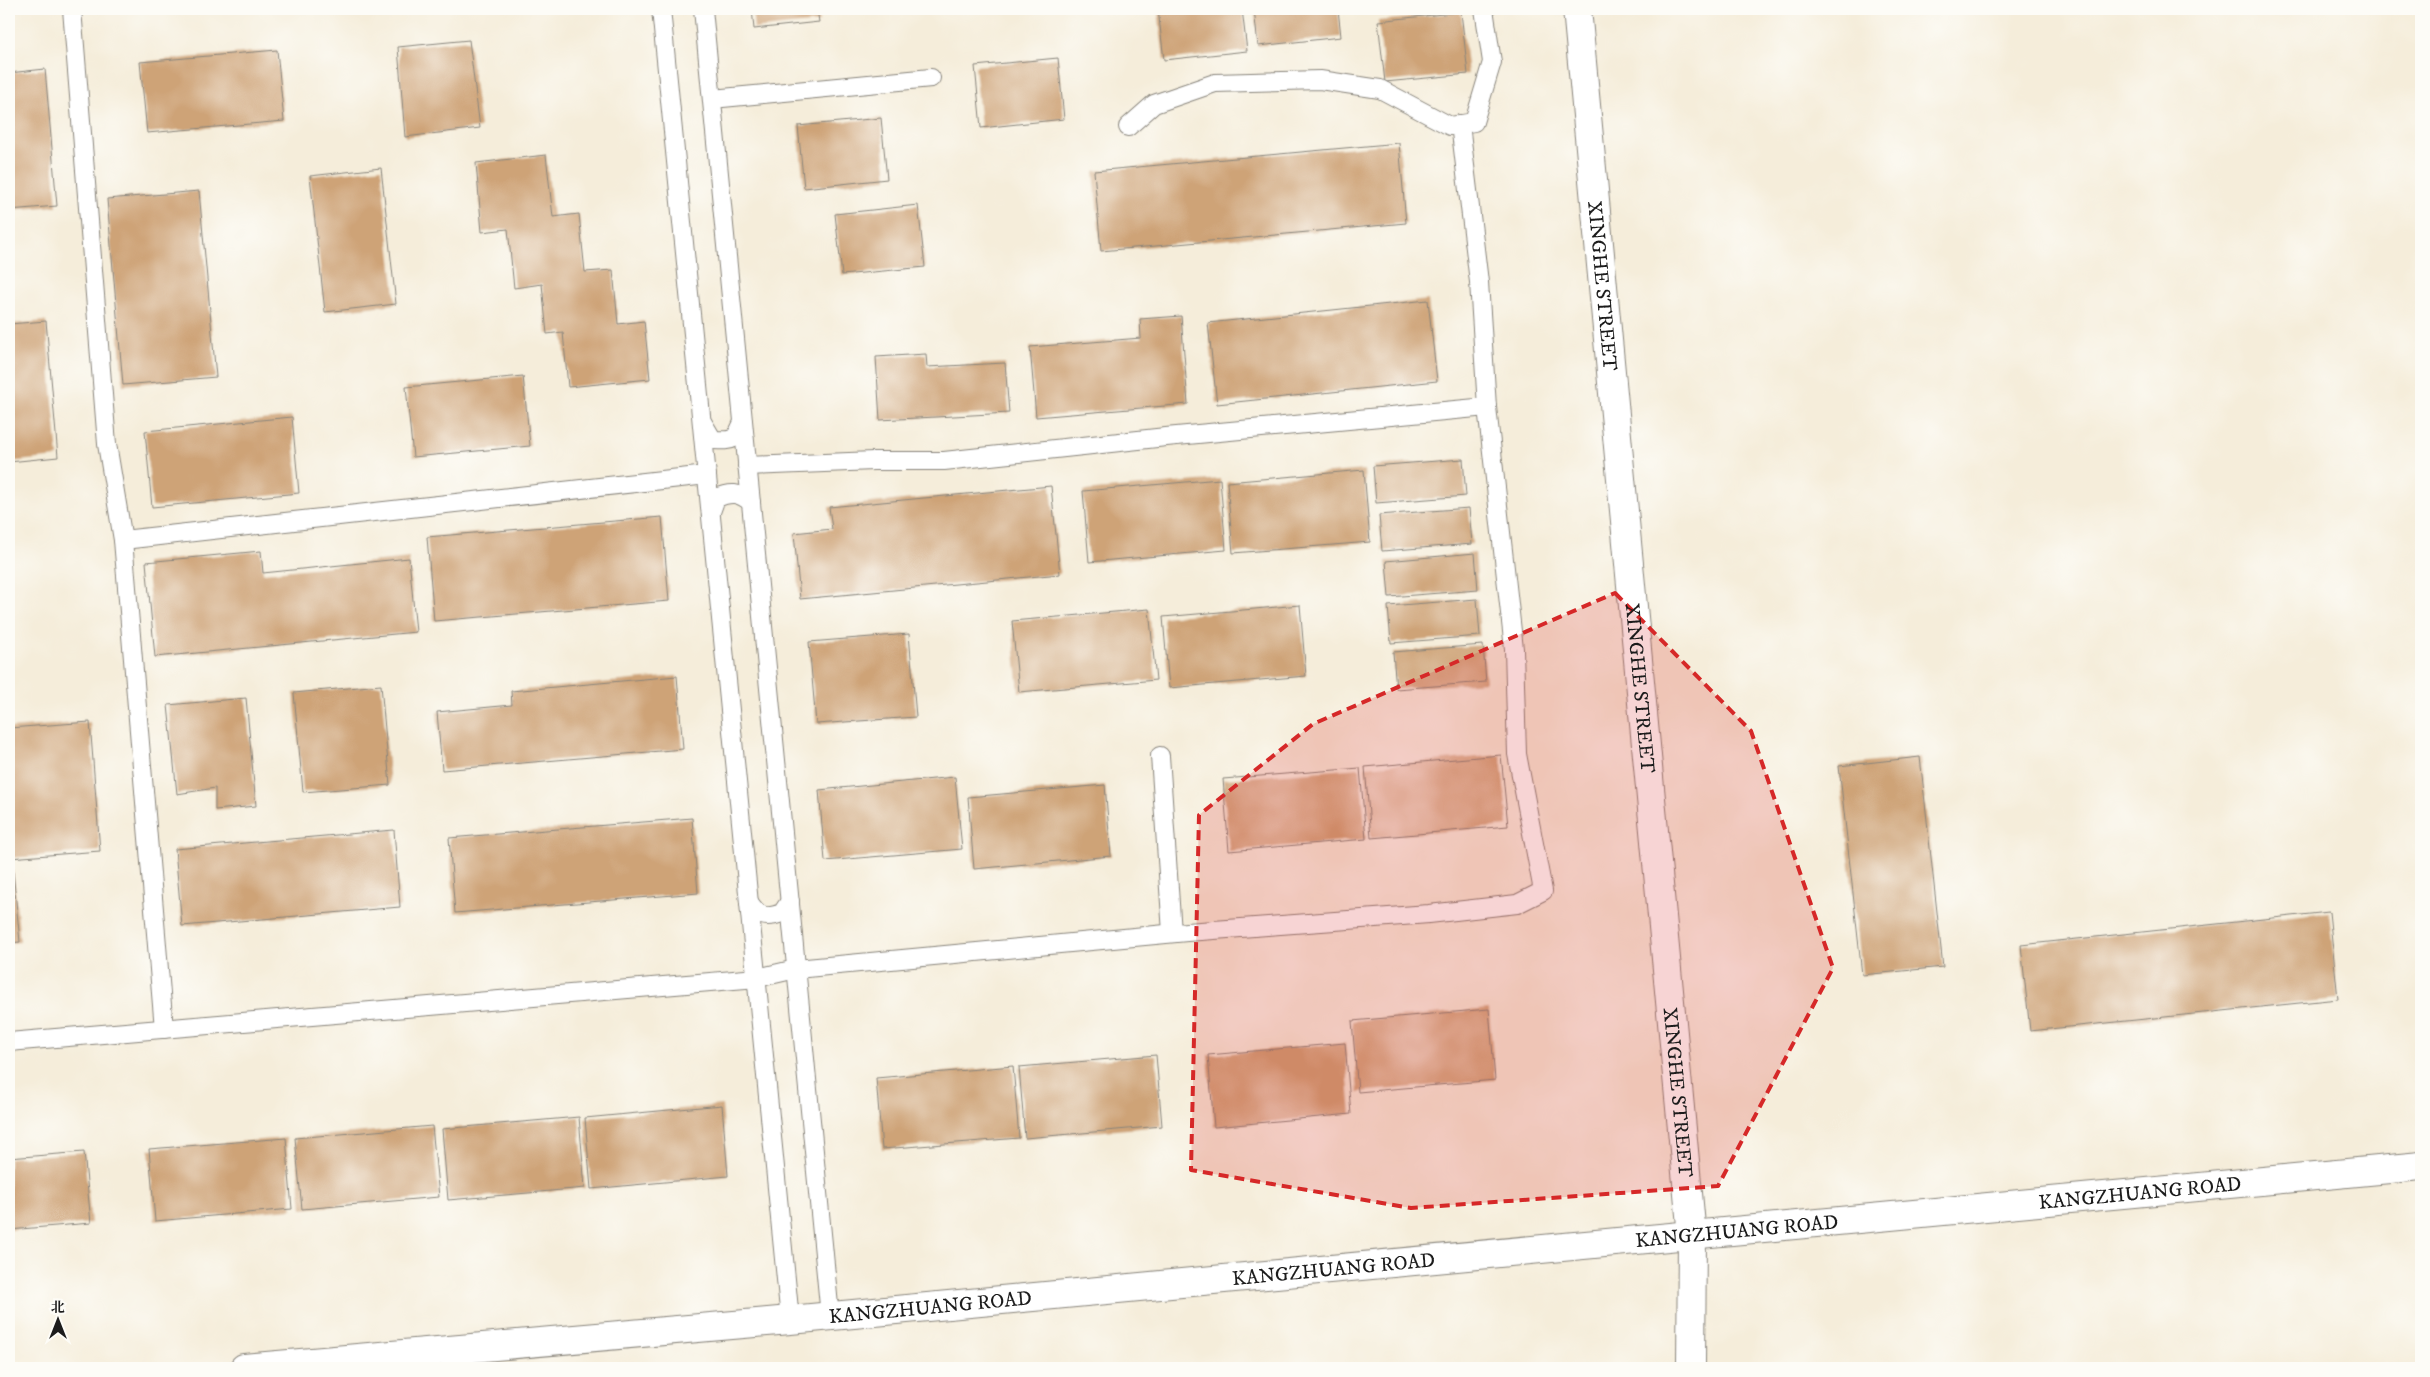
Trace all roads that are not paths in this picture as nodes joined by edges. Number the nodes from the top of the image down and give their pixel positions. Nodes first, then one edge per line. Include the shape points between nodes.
1 (72, 9) edge
2 (661, 9) edge
3 (703, 9) edge
4 (1484, 9) edge
5 (1577, 9) edge
6 (931, 78) dead end
7 (712, 99) junction
8 (1460, 124) junction
9 (1128, 127) dead end
10 (1487, 407) junction
11 (702, 422) junction
12 (743, 422) junction
13 (747, 466) junction
14 (707, 475) junction
15 (751, 502) junction
16 (711, 512) junction
17 (123, 540) junction
18 (1160, 756) dead end
19 (790, 901) junction
20 (749, 902) junction
21 (1172, 933) junction
22 (796, 968) junction
23 (757, 978) junction
24 (164, 1029) junction
25 (9, 1042) edge
26 (2421, 1166) edge
27 (1692, 1236) junction
28 (830, 1316) junction
29 (790, 1320) junction
30 (244, 1368) edge
31 (1691, 1368) edge

1 - 17 lane via 107,444
2 - 11 lane
3 - 7 lane
4 - 8 lane via 1492,62 1474,122
5 - 27 street, XINGHE STREET
6 - 7 lane
7 - 12 lane
8 - 9 lane via 1450,126 1380,89 1320,80 1215,83 1154,104
8 - 10 lane via 1479,282
10 - 13 lane via 944,461
10 - 21 lane via 1514,649 1517,754 1543,891 1508,906
11 - 12 lane via 713,440 730,441 737,437
11 - 14 lane
12 - 13 lane
13 - 15 lane
14 - 16 lane
14 - 17 lane
15 - 16 lane via 731,492 716,498
15 - 19 lane
16 - 20 lane
17 - 24 lane
18 - 21 lane
19 - 20 lane via 782,914 764,917 757,914
19 - 22 lane
20 - 23 lane
21 - 22 lane
22 - 23 lane
22 - 28 lane
23 - 24 lane
23 - 29 lane
24 - 25 lane
26 - 27 street, KANGZHUANG ROAD
27 - 28 street, KANGZHUANG ROAD
27 - 31 street, XINGHE STREET
28 - 29 street, KANGZHUANG ROAD
29 - 30 street, KANGZHUANG ROAD

